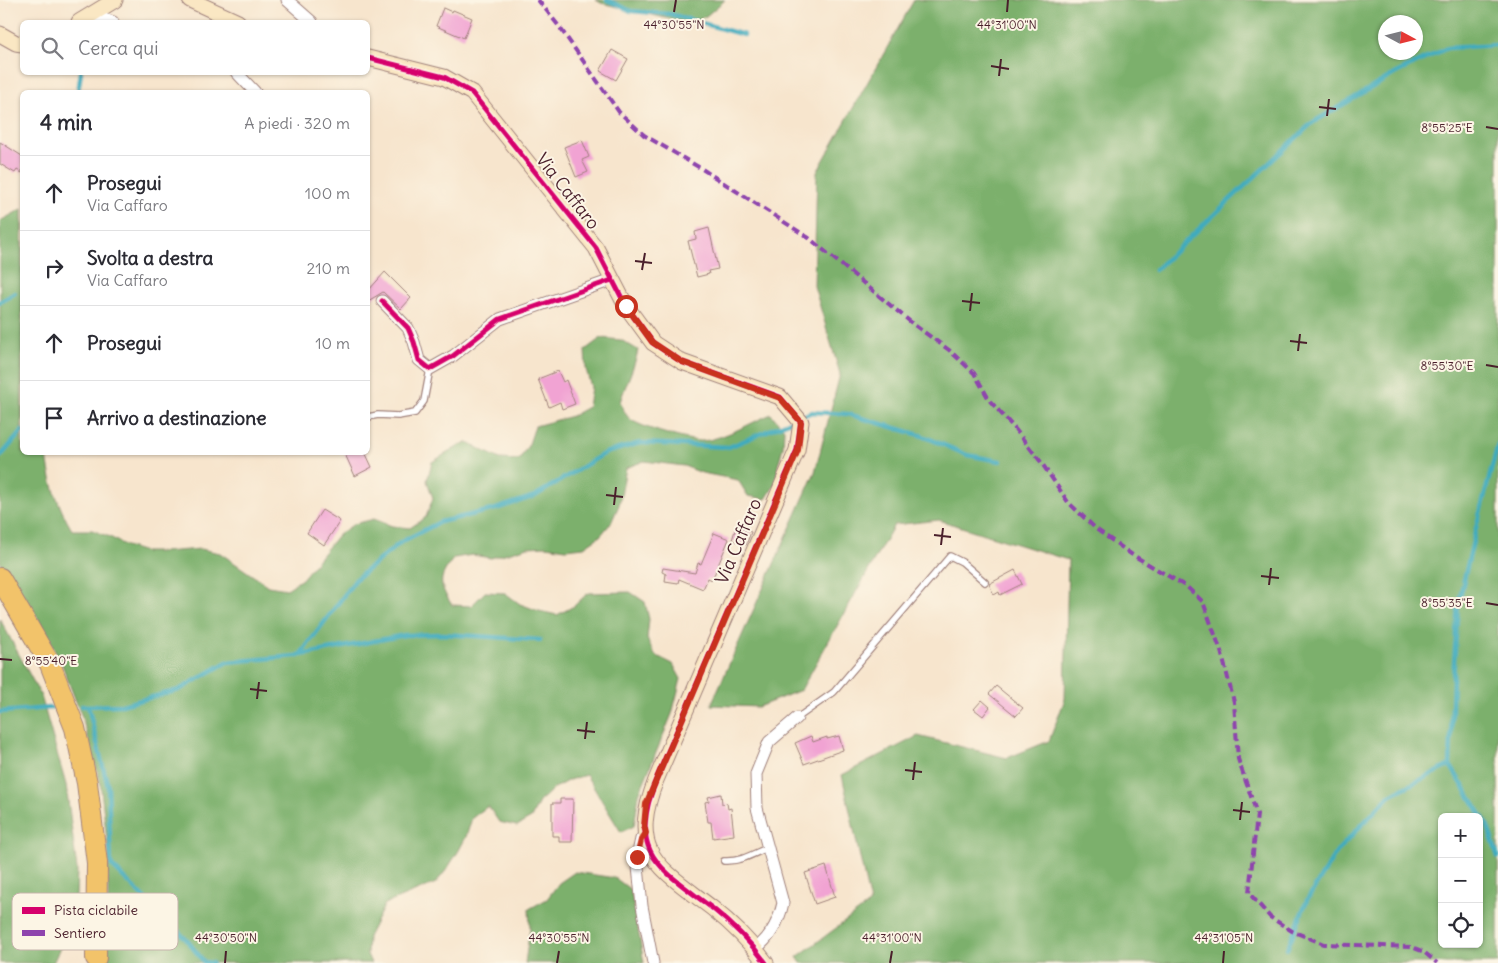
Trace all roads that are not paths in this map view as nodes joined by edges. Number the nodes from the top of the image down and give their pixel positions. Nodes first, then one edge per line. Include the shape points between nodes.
1 (114, 0) edge
2 (190, 0) edge
3 (288, 0) edge
4 (83, 20) edge
5 (107, 20) edge
6 (234, 20) edge
7 (310, 20) edge
8 (0, 34) edge
9 (20, 43) edge
10 (370, 58) edge
11 (239, 75) edge
12 (254, 90) edge
13 (612, 280) junction
14 (382, 301) dead end
15 (430, 369) junction
16 (370, 417) edge
17 (0, 578) edge
18 (985, 582) dead end
19 (797, 718) joint
20 (646, 833) junction
21 (767, 848) junction
22 (724, 861) dead end
23 (97, 893) edge
24 (96, 950) edge
25 (755, 950) junction
26 (96, 958) dead end
27 (653, 963) edge
28 (766, 963) edge

1 - 4 street
2 - 6 street
3 - 7 street
4 - 5 street
8 - 9 street
10 - 13 street, Via Caffaro via 444,77 472,93 596,248
11 - 12 street
13 - 15 street via 500,319 453,356
13 - 20 street, Via Caffaro via 652,342 682,362 780,398 801,422 798,450 646,804
14 - 15 street via 408,328 419,360
15 - 16 lane via 424,401 414,413
17 - 23 highway via 50,664 74,728 87,783 97,863
18 - 19 lane via 950,556 834,692
19 - 21 street via 768,742 756,774 758,808
20 - 25 street, Via Caffaro via 654,860 669,876 714,909
20 - 27 street via 637,857
21 - 22 lane via 742,859
21 - 25 street via 784,903 769,935
24 - 26 highway
25 - 28 street, Via Caffaro

